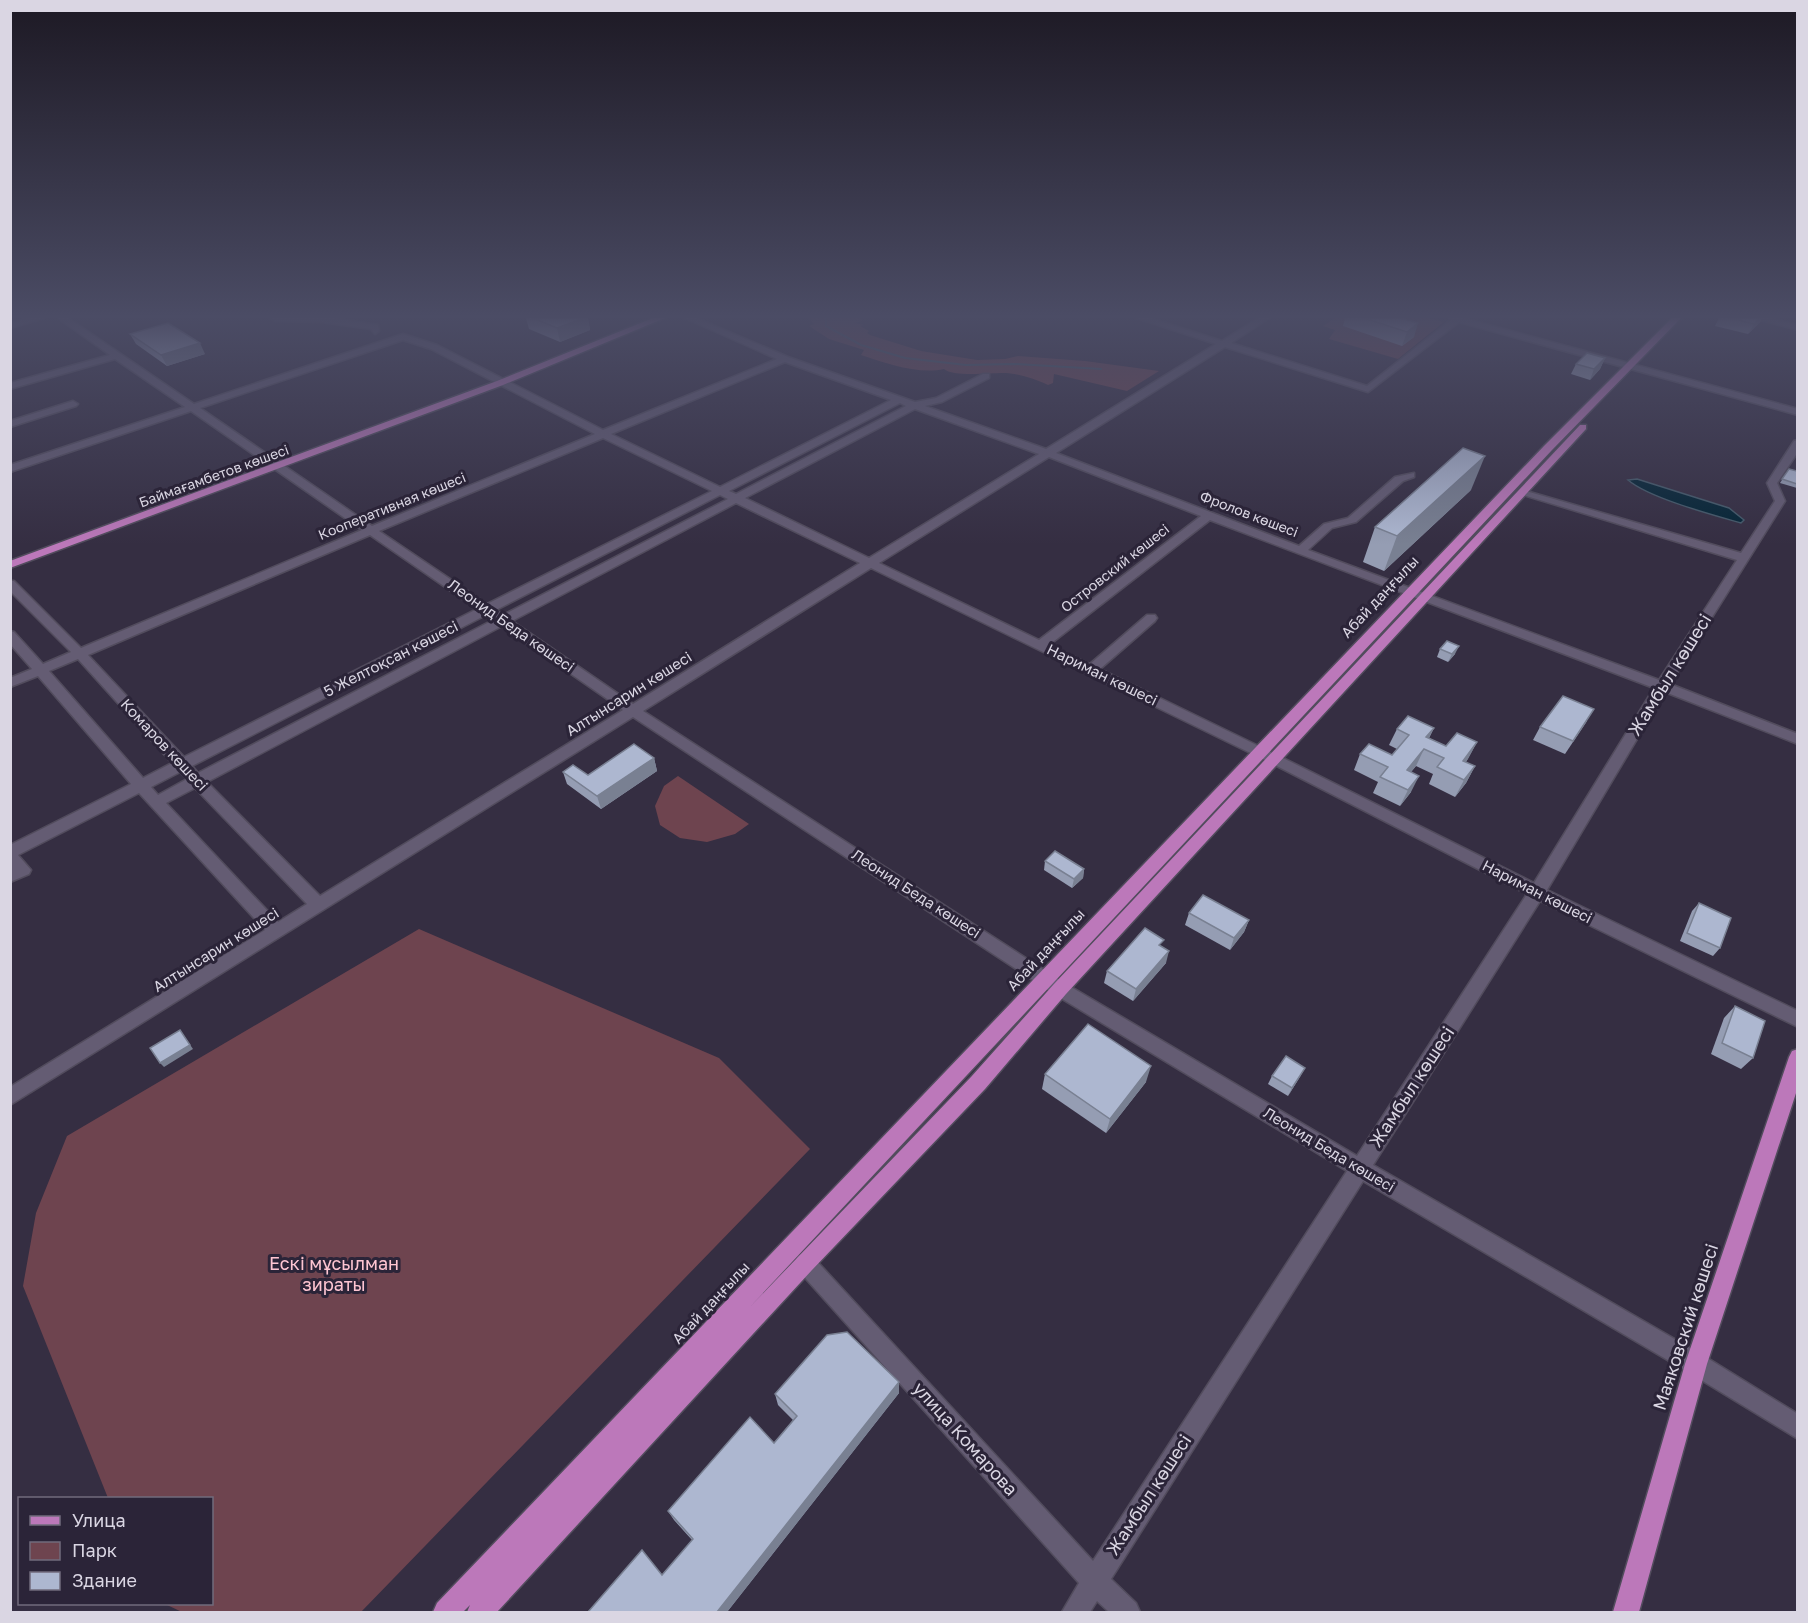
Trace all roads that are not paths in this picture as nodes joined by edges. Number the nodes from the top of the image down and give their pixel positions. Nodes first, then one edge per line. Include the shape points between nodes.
1 (171, 394) edge
2 (235, 394) edge
3 (471, 394) edge
4 (521, 394) edge
5 (702, 394) edge
6 (882, 394) edge
7 (951, 394) edge
8 (1143, 394) edge
9 (1608, 394) edge
10 (1609, 394) edge
11 (1730, 394) edge
12 (899, 400) junction
13 (73, 404) dead end
14 (915, 405) junction
15 (192, 408) junction
16 (1797, 412) edge
17 (10, 424) edge
18 (604, 435) junction
19 (1797, 443) edge
20 (1047, 453) junction
21 (277, 467) junction
22 (10, 469) edge
23 (1410, 475) dead end
24 (720, 491) junction
25 (1522, 493) junction
26 (736, 498) junction
27 (1209, 515) junction
28 (371, 530) junction
29 (1301, 550) junction
30 (1744, 558) junction
31 (868, 562) junction
32 (10, 565) edge
33 (10, 584) edge
34 (1418, 596) junction
35 (488, 609) junction
36 (1151, 618) dead end
37 (503, 620) junction
38 (10, 635) edge
39 (1040, 645) junction
40 (80, 654) junction
41 (1091, 670) junction
42 (40, 671) junction
43 (10, 683) edge
44 (1662, 686) junction
45 (634, 711) junction
46 (1797, 739) edge
47 (1268, 756) junction
48 (182, 765) junction
49 (196, 781) junction
50 (141, 786) junction
51 (156, 802) junction
52 (10, 854) edge
53 (10, 876) edge
54 (1537, 892) junction
55 (320, 906) junction
56 (277, 932) junction
57 (1054, 984) junction
58 (1797, 1020) edge
59 (1797, 1057) edge
60 (10, 1097) edge
61 (1359, 1168) junction
62 (806, 1263) junction
63 (1696, 1364) junction
64 (1797, 1428) edge
65 (1094, 1581) junction
66 (446, 1612) edge
67 (480, 1612) edge
68 (1075, 1612) edge
69 (1127, 1612) edge
70 (1626, 1612) edge

1 - 15 street, Леонид Беда көшесі
2 - 15 street, Нариман көшесі
3 - 21 main road, Баймағамбетов көшесі
4 - 18 street, Нариман көшесі
5 - 18 street, Кооперативная көшесі
6 - 12 street, Фролов көшесі
7 - 14 street, 5 Желтоқсан көшесі
8 - 20 street, Алтынсарин көшесі
9 - 34 main road, Абай даңғылы
10 - 25 main road, Абай даңғылы
11 - 16 street
12 - 14 street, Фролов көшесі
12 - 24 street, 5 Желтоқсан көшесі
13 - 17 street
14 - 20 street, Фролов көшесі
14 - 26 street, 5 Желтоқсан көшесі
15 - 21 street, Леонид Беда көшесі
15 - 22 street
18 - 24 street, Нариман көшесі
18 - 28 street, Кооперативная көшесі
19 - 30 street, Жамбыл көшесі via 1772,483 1780,501
20 - 27 street, Фролов көшесі
20 - 31 street, Алтынсарин көшесі
21 - 28 street, Леонид Беда көшесі
21 - 32 main road, Баймағамбетов көшесі
23 - 29 street via 1399,479 1352,519 1328,526
24 - 26 street, Нариман көшесі
24 - 35 street, 5 Желтоқсан көшесі
25 - 30 street
25 - 34 main road, Абай даңғылы
26 - 31 street, Нариман көшесі
26 - 37 street, 5 Желтоқсан көшесі
27 - 29 street, Фролов көшесі
27 - 39 street, Островский көшесі
28 - 35 street, Леонид Беда көшесі
28 - 40 street, Кооперативная көшесі
29 - 34 street, Фролов көшесі
30 - 44 street, Жамбыл көшесі
31 - 39 street, Нариман көшесі
31 - 45 street, Алтынсарин көшесі
33 - 40 street, Комаров көшесі
34 - 44 street, Фролов көшесі
34 - 47 main road, Абай даңғылы
35 - 37 street, Леонид Беда көшесі
35 - 48 street, 5 Желтоқсан көшесі
36 - 41 street
37 - 45 street, Леонид Беда көшесі
37 - 49 street, 5 Желтоқсан көшесі
38 - 42 street
39 - 41 street, Нариман көшесі
40 - 42 street, Кооперативная көшесі
40 - 48 street, Комаров көшесі
41 - 47 street, Нариман көшесі
42 - 43 street, Кооперативная көшесі
42 - 50 street
44 - 46 street, Фролов көшесі
44 - 54 street, Жамбыл көшесі
45 - 55 street, Алтынсарин көшесі
45 - 57 street, Леонид Беда көшесі
47 - 54 street, Нариман көшесі
47 - 57 main road, Абай даңғылы
48 - 49 street, Комаров көшесі
48 - 50 street, 5 Желтоқсан көшесі
49 - 51 street, 5 Желтоқсан көшесі
49 - 55 street, Комаров көшесі
50 - 51 street
50 - 52 street, 5 Желтоқсан көшесі
51 - 56 street
52 - 53 street, 5 Желтоқсан көшесі via 23,870
54 - 58 street, Нариман көшесі
54 - 61 street, Жамбыл көшесі
55 - 56 street, Алтынсарин көшесі
56 - 60 street, Алтынсарин көшесі
57 - 61 street, Леонид Беда көшесі
57 - 62 main road, Абай даңғылы via 978,1083
57 - 66 main road, Абай даңғылы
59 - 63 main road, Маяковский көшесі
61 - 63 street, Леонид Беда көшесі
61 - 65 street, Жамбыл көшесі
62 - 65 street, улица Комарова
62 - 67 main road, Абай даңғылы
63 - 64 street, Леонид Беда көшесі
63 - 70 main road, Маяковский көшесі
65 - 68 street, Жамбыл көшесі
65 - 69 street, улица Комарова

